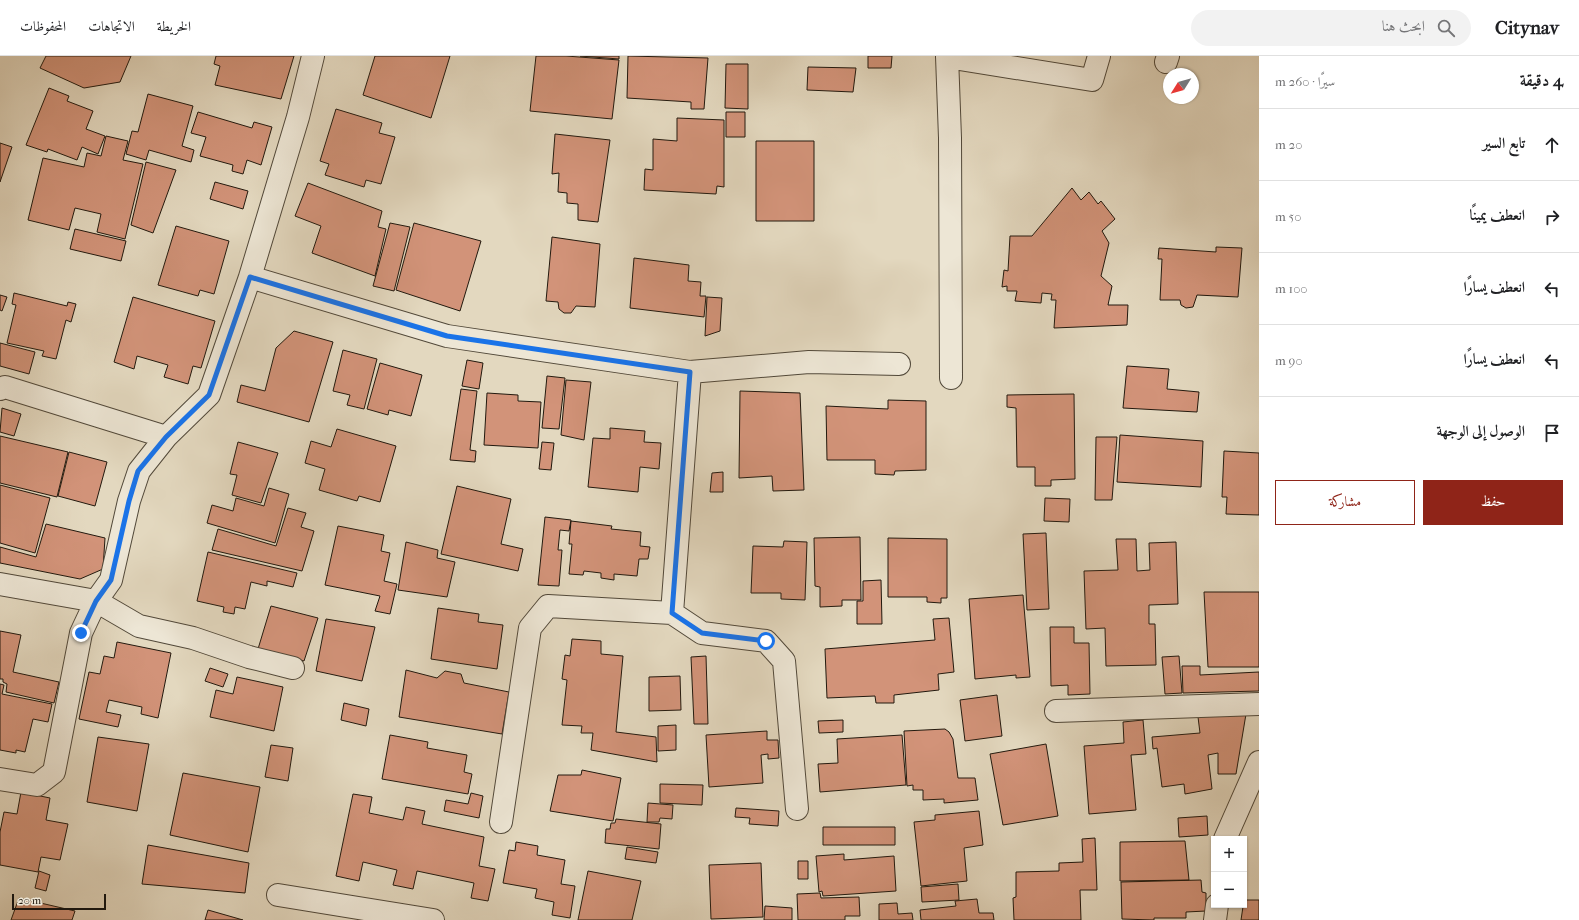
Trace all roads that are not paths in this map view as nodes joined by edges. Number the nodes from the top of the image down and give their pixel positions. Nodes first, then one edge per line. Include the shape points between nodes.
1 (313, 56) edge
2 (1099, 56) edge
3 (947, 57) edge
4 (250, 277) junction
5 (899, 364) dead end
6 (690, 372) junction
7 (951, 378) dead end
8 (0, 389) edge
9 (166, 437) junction
10 (0, 584) edge
11 (96, 601) junction
12 (672, 613) junction
13 (293, 668) dead end
14 (1259, 704) edge
15 (1056, 711) dead end
16 (1259, 762) edge
17 (0, 779) edge
18 (797, 809) dead end
19 (501, 822) dead end
20 (1226, 836) edge
21 (278, 895) dead end
22 (1217, 908) edge
23 (433, 920) edge
24 (1215, 920) edge

1 - 4 street via 298,117
2 - 3 street via 1092,80
3 - 7 street
4 - 6 street via 447,336
4 - 9 street via 209,395
5 - 6 street via 809,362
6 - 12 street
8 - 9 street via 5,388
9 - 11 street via 138,471 111,580
10 - 11 street
11 - 13 street via 139,626 193,638 249,657
11 - 17 street via 81,633 54,772 37,785
12 - 18 street via 702,633 766,641 784,662
12 - 19 street via 548,606 530,628
14 - 15 street
16 - 20 street
21 - 23 street
22 - 24 street

